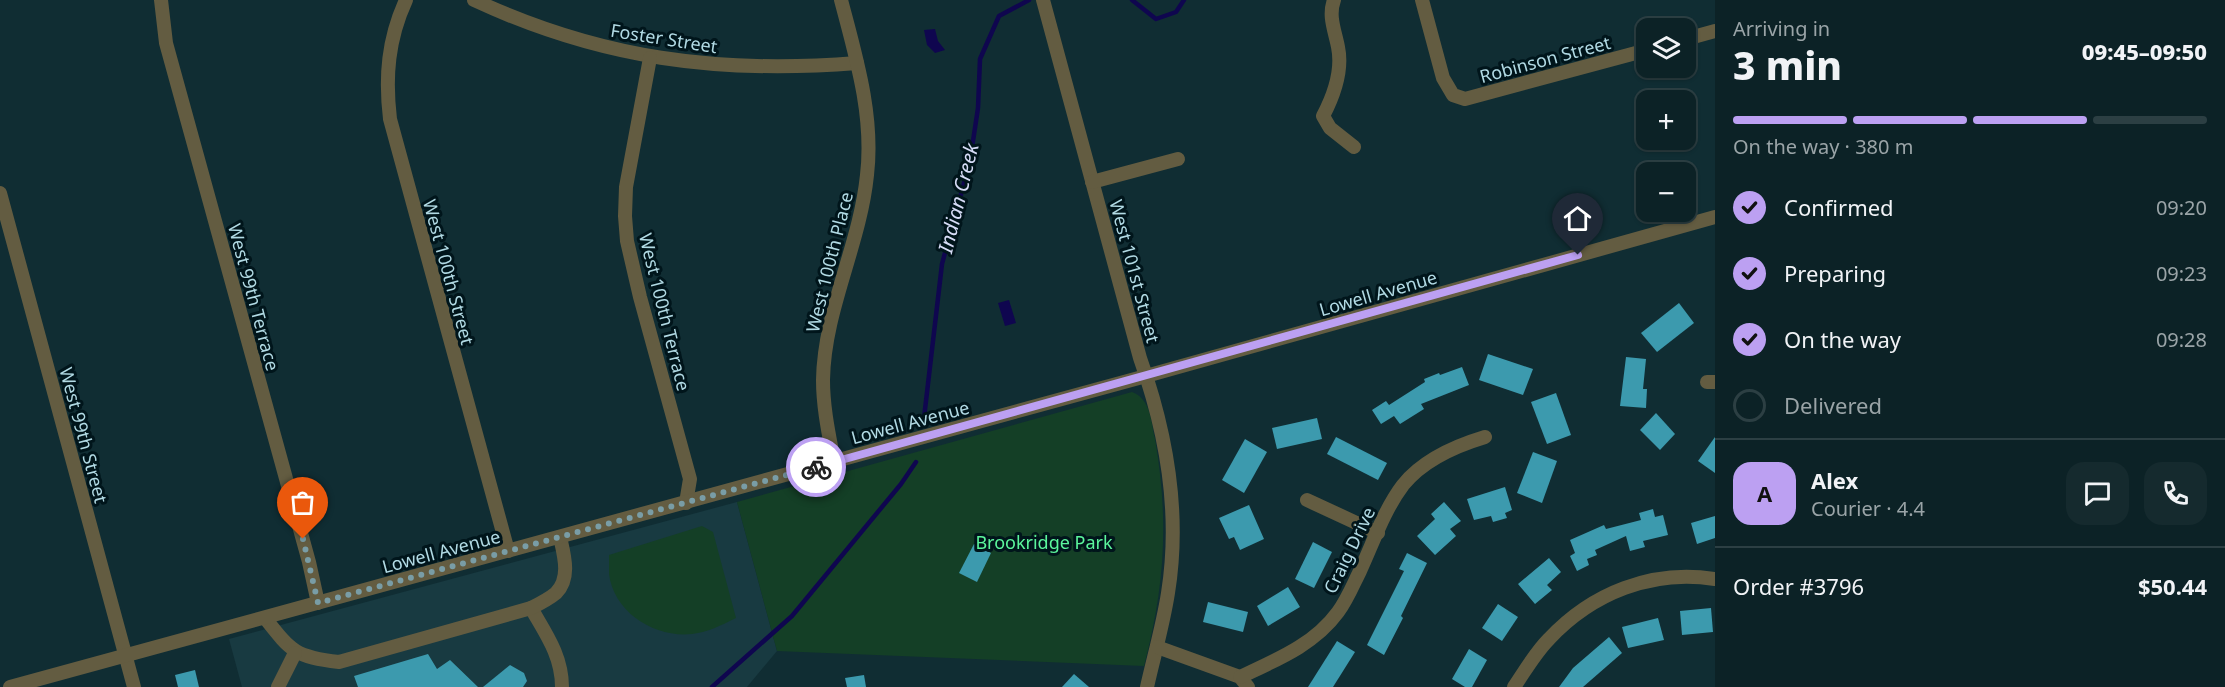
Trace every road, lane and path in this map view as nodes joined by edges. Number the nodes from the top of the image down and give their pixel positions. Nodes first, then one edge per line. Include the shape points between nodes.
1 (161, 0) edge
2 (406, 0) edge
3 (474, 0) edge
4 (841, 0) edge
5 (1042, 0) edge
6 (1334, 0) edge
7 (1422, 0) edge
8 (1715, 31) edge
9 (1696, 36) edge
10 (1636, 53) edge
11 (650, 58) junction
12 (857, 63) junction
13 (1354, 147) dead end
14 (1178, 159) dead end
15 (1092, 183) junction
16 (0, 193) edge
17 (1715, 217) edge
18 (1146, 376) junction
19 (1485, 437) dead end
20 (834, 462) junction
21 (1307, 500) dead end
22 (686, 502) junction
23 (1378, 533) junction
24 (560, 537) junction
25 (508, 551) junction
26 (1715, 579) edge
27 (318, 603) junction
28 (531, 608) junction
29 (264, 618) junction
30 (1157, 647) junction
31 (296, 652) junction
32 (126, 656) junction
33 (1244, 682) edge
34 (10, 687) edge
35 (134, 687) edge
36 (278, 687) edge
37 (562, 687) edge
38 (1147, 687) edge
39 (1514, 687) edge

1 - 27 street, West 99th Terrace via 166,44
2 - 25 street, West 100th Street via 387,64 390,119
3 - 11 street, Foster Street via 563,35
4 - 12 street, West 100th Place
5 - 15 street, West 101st Street
6 - 13 street via 1333,27 1340,63 1334,95 1323,116 1330,128
7 - 10 street, Robinson Street via 1443,78 1453,95 1466,99
8 - 9 street
11 - 12 street, Foster Street via 768,68
11 - 22 street, West 100th Terrace via 626,187 627,241 690,479
12 - 20 street, West 100th Place via 868,127 868,174 862,213 827,343 824,406
14 - 15 street, West 101st Street
15 - 18 street, West 101st Street
16 - 32 street, West 99th Street
17 - 18 street, Lowell Avenue
18 - 20 street, Lowell Avenue
18 - 30 street, West 101st Street via 1166,444 1172,498 1169,591
19 - 23 street, Craig Drive via 1445,452 1413,475 1395,498
20 - 22 street, Lowell Avenue
21 - 23 street
22 - 24 street, Lowell Avenue
23 - 33 street, Craig Drive via 1339,611 1322,631
24 - 25 street, Lowell Avenue
24 - 28 street via 566,567 562,582 556,592
25 - 27 street, Lowell Avenue
26 - 39 street via 1663,577 1619,589 1597,600 1548,640
27 - 29 street, Lowell Avenue
28 - 31 street via 339,662
28 - 37 street via 553,645 562,671
29 - 31 street
29 - 32 street, Lowell Avenue
30 - 33 street
30 - 38 street, West 101st Street
31 - 36 street
32 - 34 street, Lowell Avenue
32 - 35 street, West 99th Street

